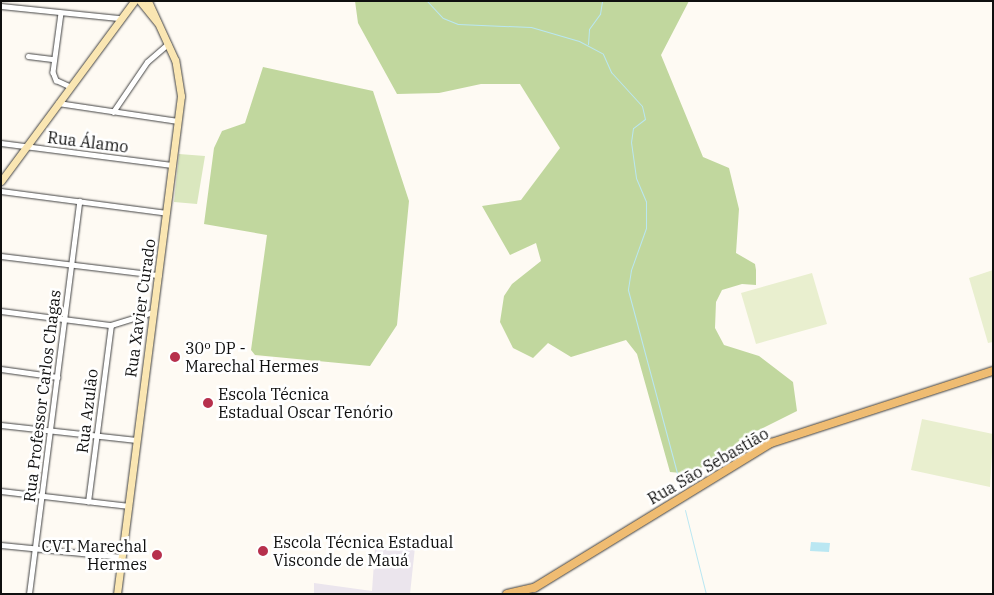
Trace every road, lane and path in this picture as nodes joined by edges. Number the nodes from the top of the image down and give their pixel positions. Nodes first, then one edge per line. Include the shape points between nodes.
1 (136, 1) edge
2 (148, 1) edge
3 (1, 6) edge
4 (61, 12) junction
5 (122, 17) junction
6 (109, 19) junction
7 (113, 28) junction
8 (162, 28) junction
9 (168, 43) junction
10 (28, 56) dead end
11 (54, 59) junction
12 (70, 86) junction
13 (58, 103) junction
14 (114, 112) junction
15 (178, 121) junction
16 (1, 143) edge
17 (25, 146) junction
18 (172, 165) junction
19 (2, 180) edge
20 (1, 191) edge
21 (7, 192) junction
22 (79, 202) junction
23 (167, 213) junction
24 (1, 256) edge
25 (71, 266) junction
26 (158, 275) junction
27 (1, 311) edge
28 (153, 312) junction
29 (65, 318) junction
30 (111, 325) junction
31 (1, 369) edge
32 (993, 371) edge
33 (57, 377) junction
34 (1, 425) edge
35 (49, 430) junction
36 (96, 435) junction
37 (136, 440) junction
38 (1, 490) edge
39 (43, 496) junction
40 (88, 502) junction
41 (129, 506) junction
42 (1, 545) edge
43 (35, 549) junction
44 (121, 557) junction
45 (29, 594) edge
46 (117, 594) edge
47 (508, 594) edge

1 - 5 main road
1 - 8 main road, Rua Xavier Curado
2 - 8 main road, Rua Xavier Curado
3 - 4 street
4 - 6 street
4 - 11 street
5 - 6 street
5 - 7 main road
6 - 7 street
7 - 12 main road
8 - 9 main road, Rua Xavier Curado
9 - 14 street via 147,62
9 - 15 main road, Rua Xavier Curado via 179,75
10 - 11 street
11 - 12 street via 54,77
12 - 13 main road
13 - 14 street
13 - 17 main road
14 - 15 street
15 - 18 main road, Rua Xavier Curado
16 - 17 street, Rua Álamo
17 - 18 street, Rua Álamo
17 - 19 main road
18 - 23 main road, Rua Xavier Curado
19 - 21 street
20 - 21 street
21 - 22 street
22 - 23 street
22 - 25 street, Rua Professor Carlos Chagas
23 - 26 main road, Rua Xavier Curado
24 - 25 street
25 - 26 street
25 - 29 street, Rua Professor Carlos Chagas
26 - 28 main road, Rua Xavier Curado
27 - 29 street
28 - 30 street
28 - 37 main road, Rua Xavier Curado
29 - 30 street
29 - 33 street, Rua Professor Carlos Chagas
30 - 36 street, Rua Azulão
31 - 33 street
32 - 47 main road, Rua São Sebastião via 771,443 534,588
33 - 35 street, Rua Professor Carlos Chagas
34 - 35 street
35 - 36 street
35 - 39 street, Rua Professor Carlos Chagas
36 - 37 street
36 - 40 street, Rua Azulão
37 - 41 main road, Rua Xavier Curado
38 - 39 street
39 - 40 street
39 - 43 street, Rua Professor Carlos Chagas
40 - 41 street
41 - 44 main road, Rua Xavier Curado
42 - 43 street
43 - 44 street
43 - 45 street, Rua Professor Carlos Chagas
44 - 46 main road, Rua Xavier Curado

